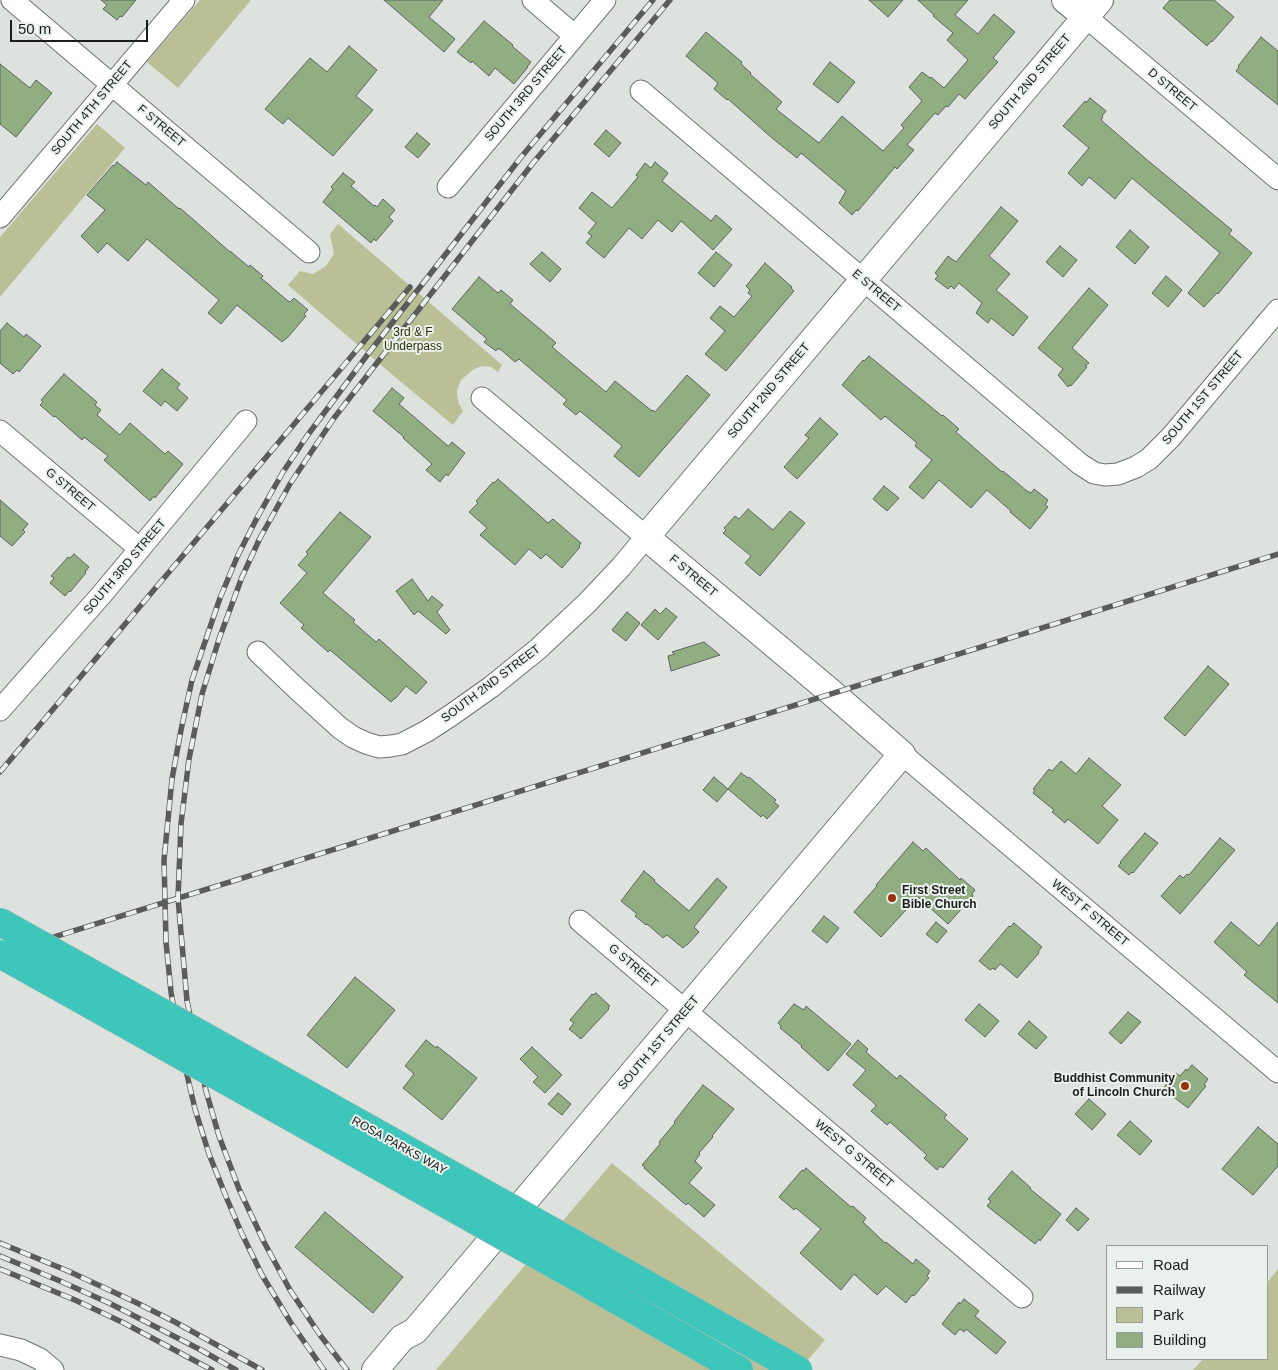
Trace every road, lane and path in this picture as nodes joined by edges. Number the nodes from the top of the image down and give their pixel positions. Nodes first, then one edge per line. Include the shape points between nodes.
1 (12, 0) edge
2 (184, 0) edge
3 (533, 0) edge
4 (605, 0) edge
5 (1065, 0) edge
6 (1093, 9) edge
7 (575, 36) junction
8 (112, 84) junction
9 (641, 91) dead end
10 (1278, 179) edge
11 (448, 187) dead end
12 (0, 217) edge
13 (309, 252) dead end
14 (863, 281) junction
15 (1278, 310) edge
16 (482, 398) dead end
17 (246, 421) dead end
18 (0, 431) edge
19 (1118, 474) joint
20 (646, 537) junction
21 (140, 549) junction
22 (258, 652) dead end
23 (0, 710) edge
24 (902, 754) junction
25 (580, 921) dead end
26 (0, 922) edge
27 (0, 954) edge
28 (686, 1011) junction
29 (1278, 1072) edge
30 (1022, 1297) dead end
31 (415, 1331) junction
32 (0, 1345) edge
33 (53, 1370) edge
34 (375, 1370) edge
35 (392, 1370) edge
36 (739, 1370) edge
37 (798, 1370) edge

1 - 8 street, F STREET
2 - 8 street, SOUTH 4TH STREET
3 - 7 street
4 - 7 street, SOUTH 3RD STREET
5 - 6 street, D STREET
6 - 10 street, D STREET
6 - 14 street, SOUTH 2ND STREET
7 - 11 street, SOUTH 3RD STREET
8 - 12 street, SOUTH 4TH STREET
8 - 13 street, F STREET
9 - 14 street, E STREET
14 - 19 street, E STREET via 1080,464 1105,475
14 - 20 street, SOUTH 2ND STREET
15 - 19 street, SOUTH 1ST STREET via 1161,448 1136,467
16 - 20 street, F STREET
17 - 21 street, SOUTH 3RD STREET
18 - 21 street, G STREET
20 - 22 street, SOUTH 2ND STREET via 597,592 538,649 450,716 402,744 379,746 353,737
20 - 24 street, F STREET
21 - 23 street, SOUTH 3RD STREET
24 - 28 street, SOUTH 1ST STREET
24 - 29 street, WEST F STREET
25 - 28 street, G STREET
26 - 37 highway, ROSA PARKS WAY, bridge
27 - 36 highway, bridge
28 - 30 street, WEST G STREET
28 - 31 street, SOUTH 1ST STREET
31 - 34 street, SOUTH 1ST STREET via 402,1338
31 - 35 street, SOUTH 1ST STREET via 412,1346
32 - 33 street via 21,1350

